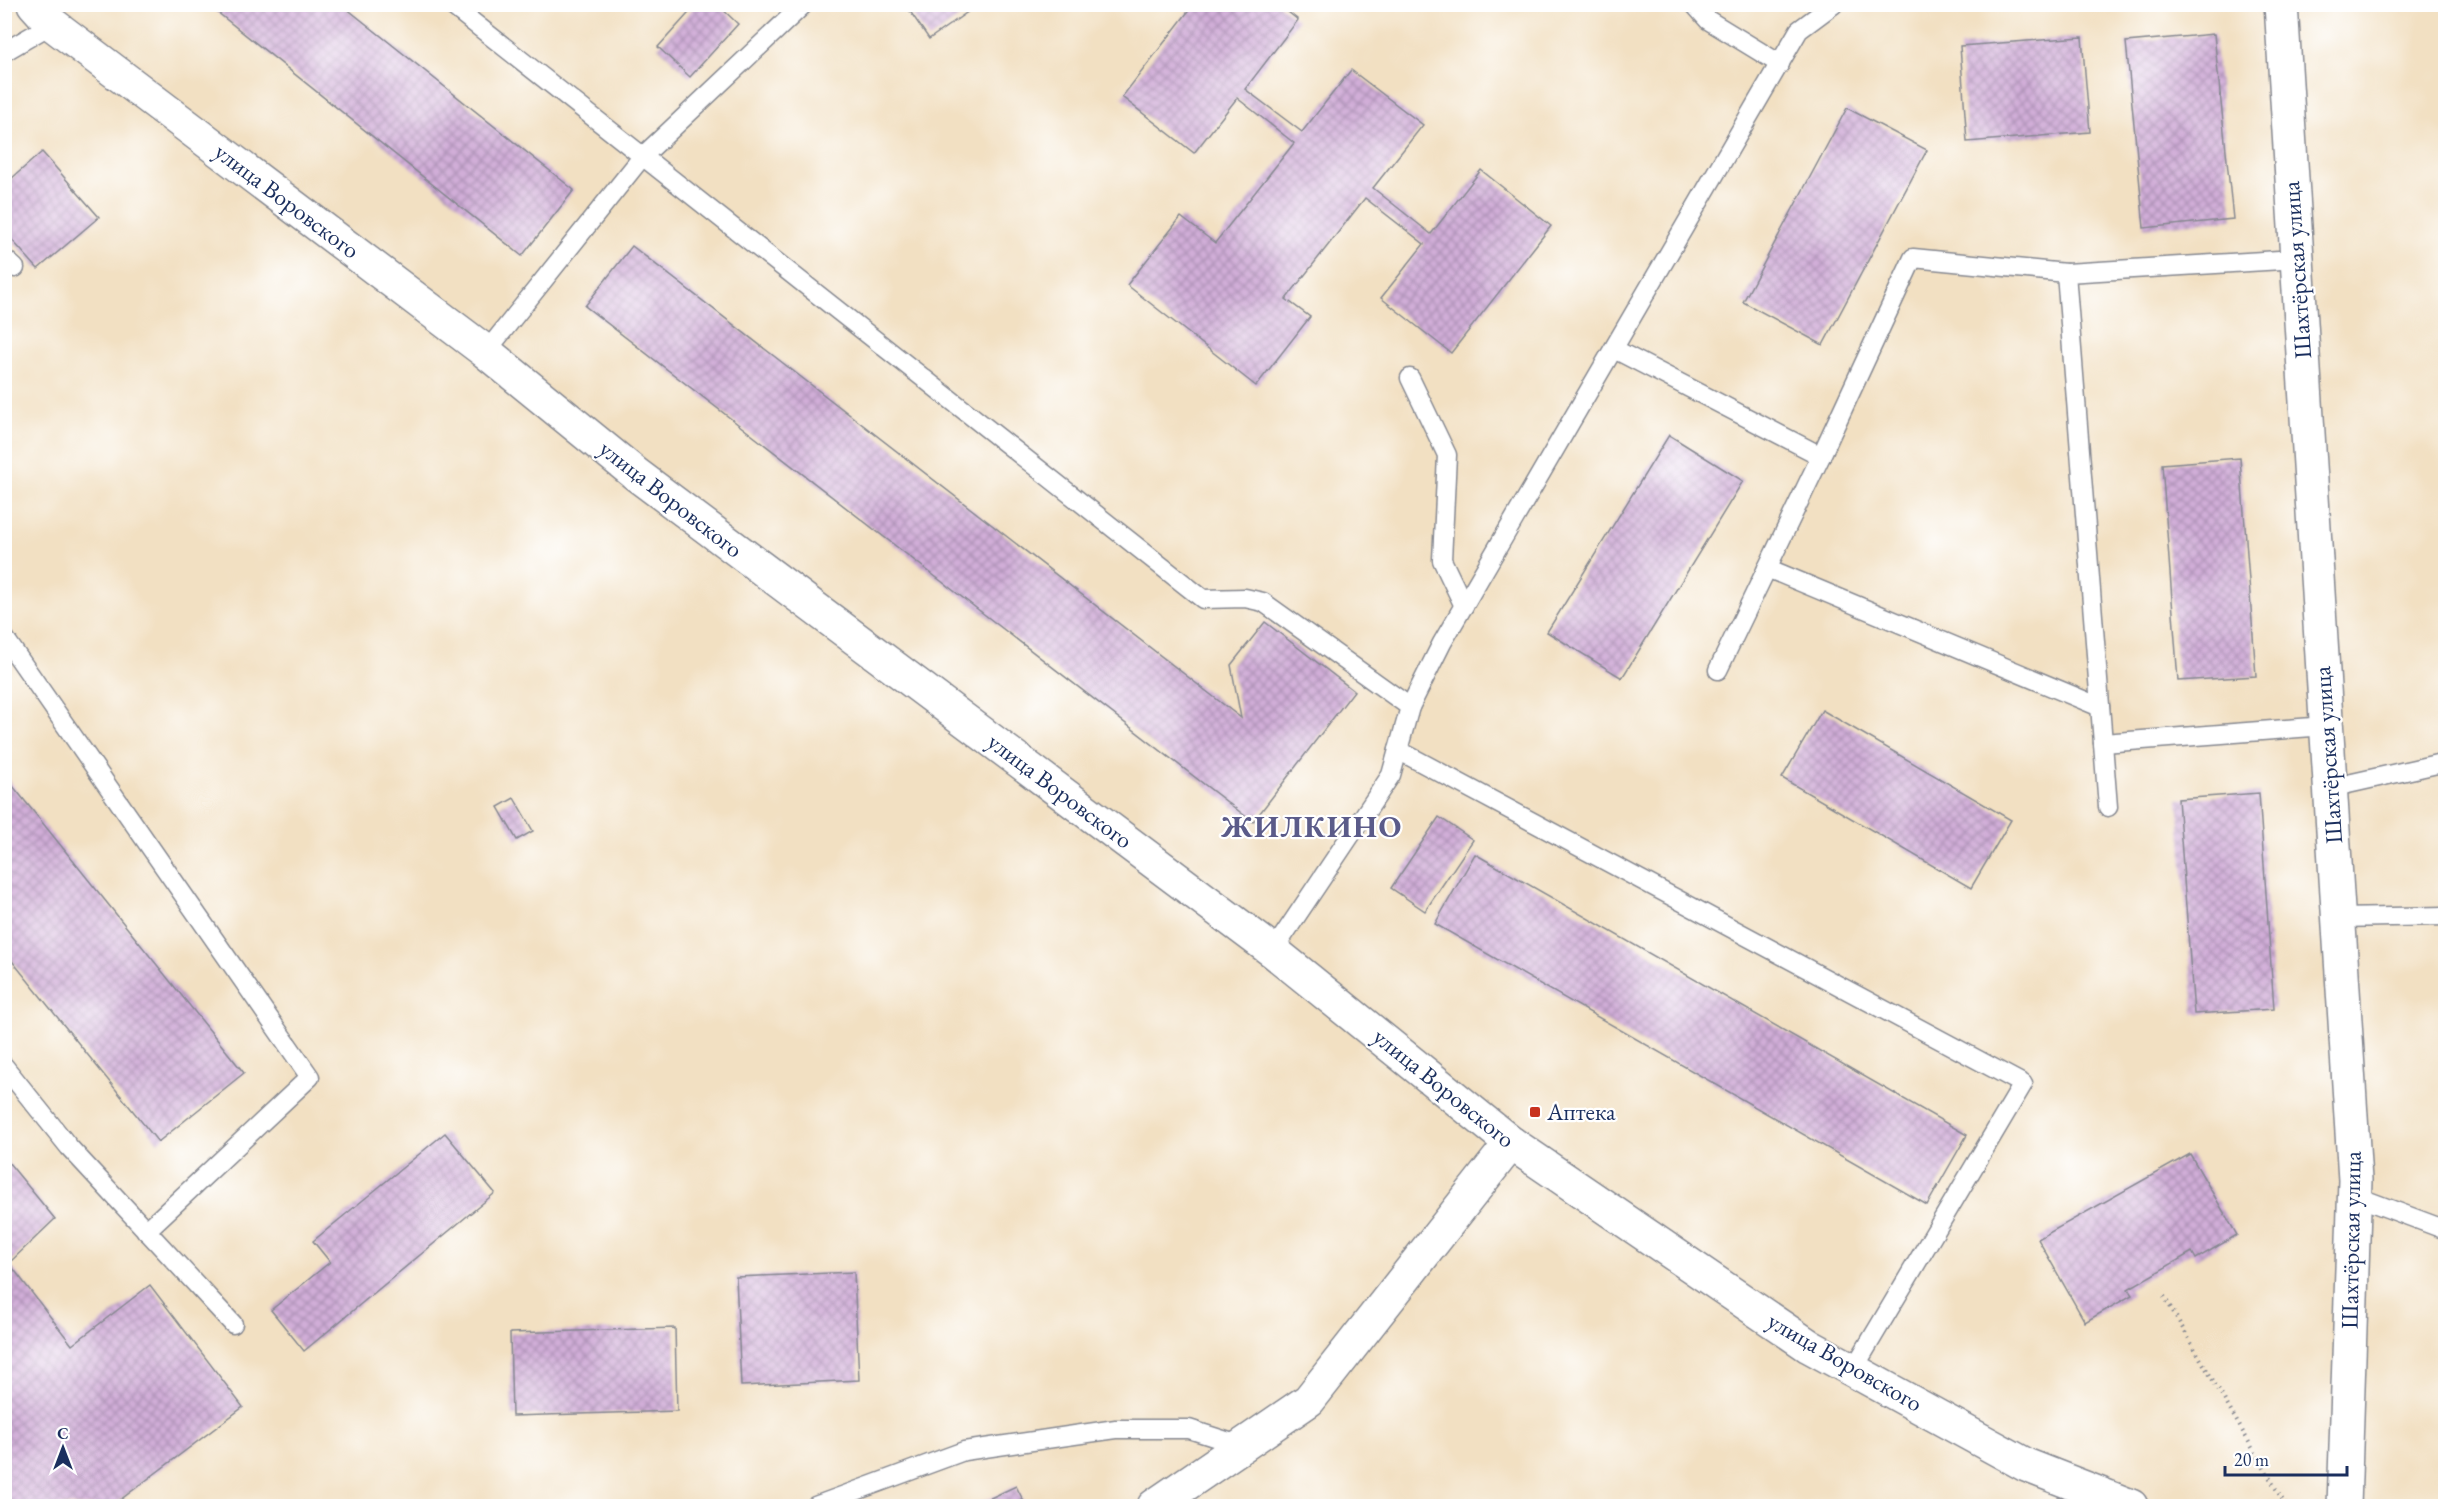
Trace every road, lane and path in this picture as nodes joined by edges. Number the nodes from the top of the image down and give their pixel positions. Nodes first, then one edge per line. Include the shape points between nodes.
1 (450, 4) edge
2 (804, 4) edge
3 (1694, 4) edge
4 (1834, 4) edge
5 (2280, 4) edge
6 (43, 14) edge
7 (4, 52) edge
8 (1780, 64) junction
9 (642, 157) junction
10 (2297, 259) junction
11 (2066, 273) junction
12 (1614, 349) junction
13 (486, 352) junction
14 (1410, 378) dead end
15 (1821, 456) junction
16 (1767, 568) junction
17 (1464, 606) junction
18 (4, 637) edge
19 (1718, 670) dead end
20 (1410, 707) junction
21 (2100, 708) junction
22 (2326, 726) junction
23 (2103, 743) junction
24 (1398, 750) junction
25 (2445, 762) edge
26 (2330, 789) junction
27 (2108, 807) dead end
28 (2445, 916) edge
29 (2338, 918) junction
30 (1273, 951) junction
31 (4, 1066) edge
32 (1511, 1143) junction
33 (2355, 1196) junction
34 (2445, 1230) edge
35 (146, 1231) junction
36 (2164, 1296) dead end
37 (233, 1324) dead end
38 (1853, 1370) junction
39 (1242, 1446) junction
40 (815, 1506) edge
41 (1154, 1506) edge
42 (2131, 1506) edge
43 (2286, 1506) edge
44 (2344, 1506) edge

1 - 9 lane
2 - 9 lane
3 - 8 lane via 1708,20
4 - 8 lane via 1799,30
5 - 10 street, Шахтёрская улица
6 - 7 lane
6 - 13 street, улица Воровского
8 - 12 lane
9 - 13 lane
9 - 20 lane via 1203,600 1245,598 1263,602
10 - 11 lane
10 - 22 street, Шахтёрская улица
11 - 15 lane via 1913,258
11 - 21 lane
12 - 15 lane
12 - 17 lane
13 - 30 street, улица Воровского via 637,475
14 - 17 lane via 1446,455 1442,560
15 - 16 lane
16 - 19 lane
16 - 21 lane
17 - 20 lane
18 - 35 lane via 310,1077
20 - 24 lane
21 - 23 lane
22 - 23 lane
22 - 26 street, Шахтёрская улица
23 - 27 lane
24 - 30 lane via 1391,775
24 - 38 lane via 2023,1084
25 - 26 lane
26 - 29 street, Шахтёрская улица
28 - 29 lane
29 - 33 street, Шахтёрская улица
30 - 32 street, улица Воровского
31 - 35 lane via 69,1147
32 - 38 street, улица Воровского via 1809,1346
32 - 39 street via 1309,1400
33 - 34 lane
33 - 44 street, Шахтёрская улица
35 - 37 lane
36 - 43 path
38 - 42 street, улица Воровского via 2026,1465
39 - 40 lane via 1189,1429 1104,1431 964,1451
39 - 41 street

